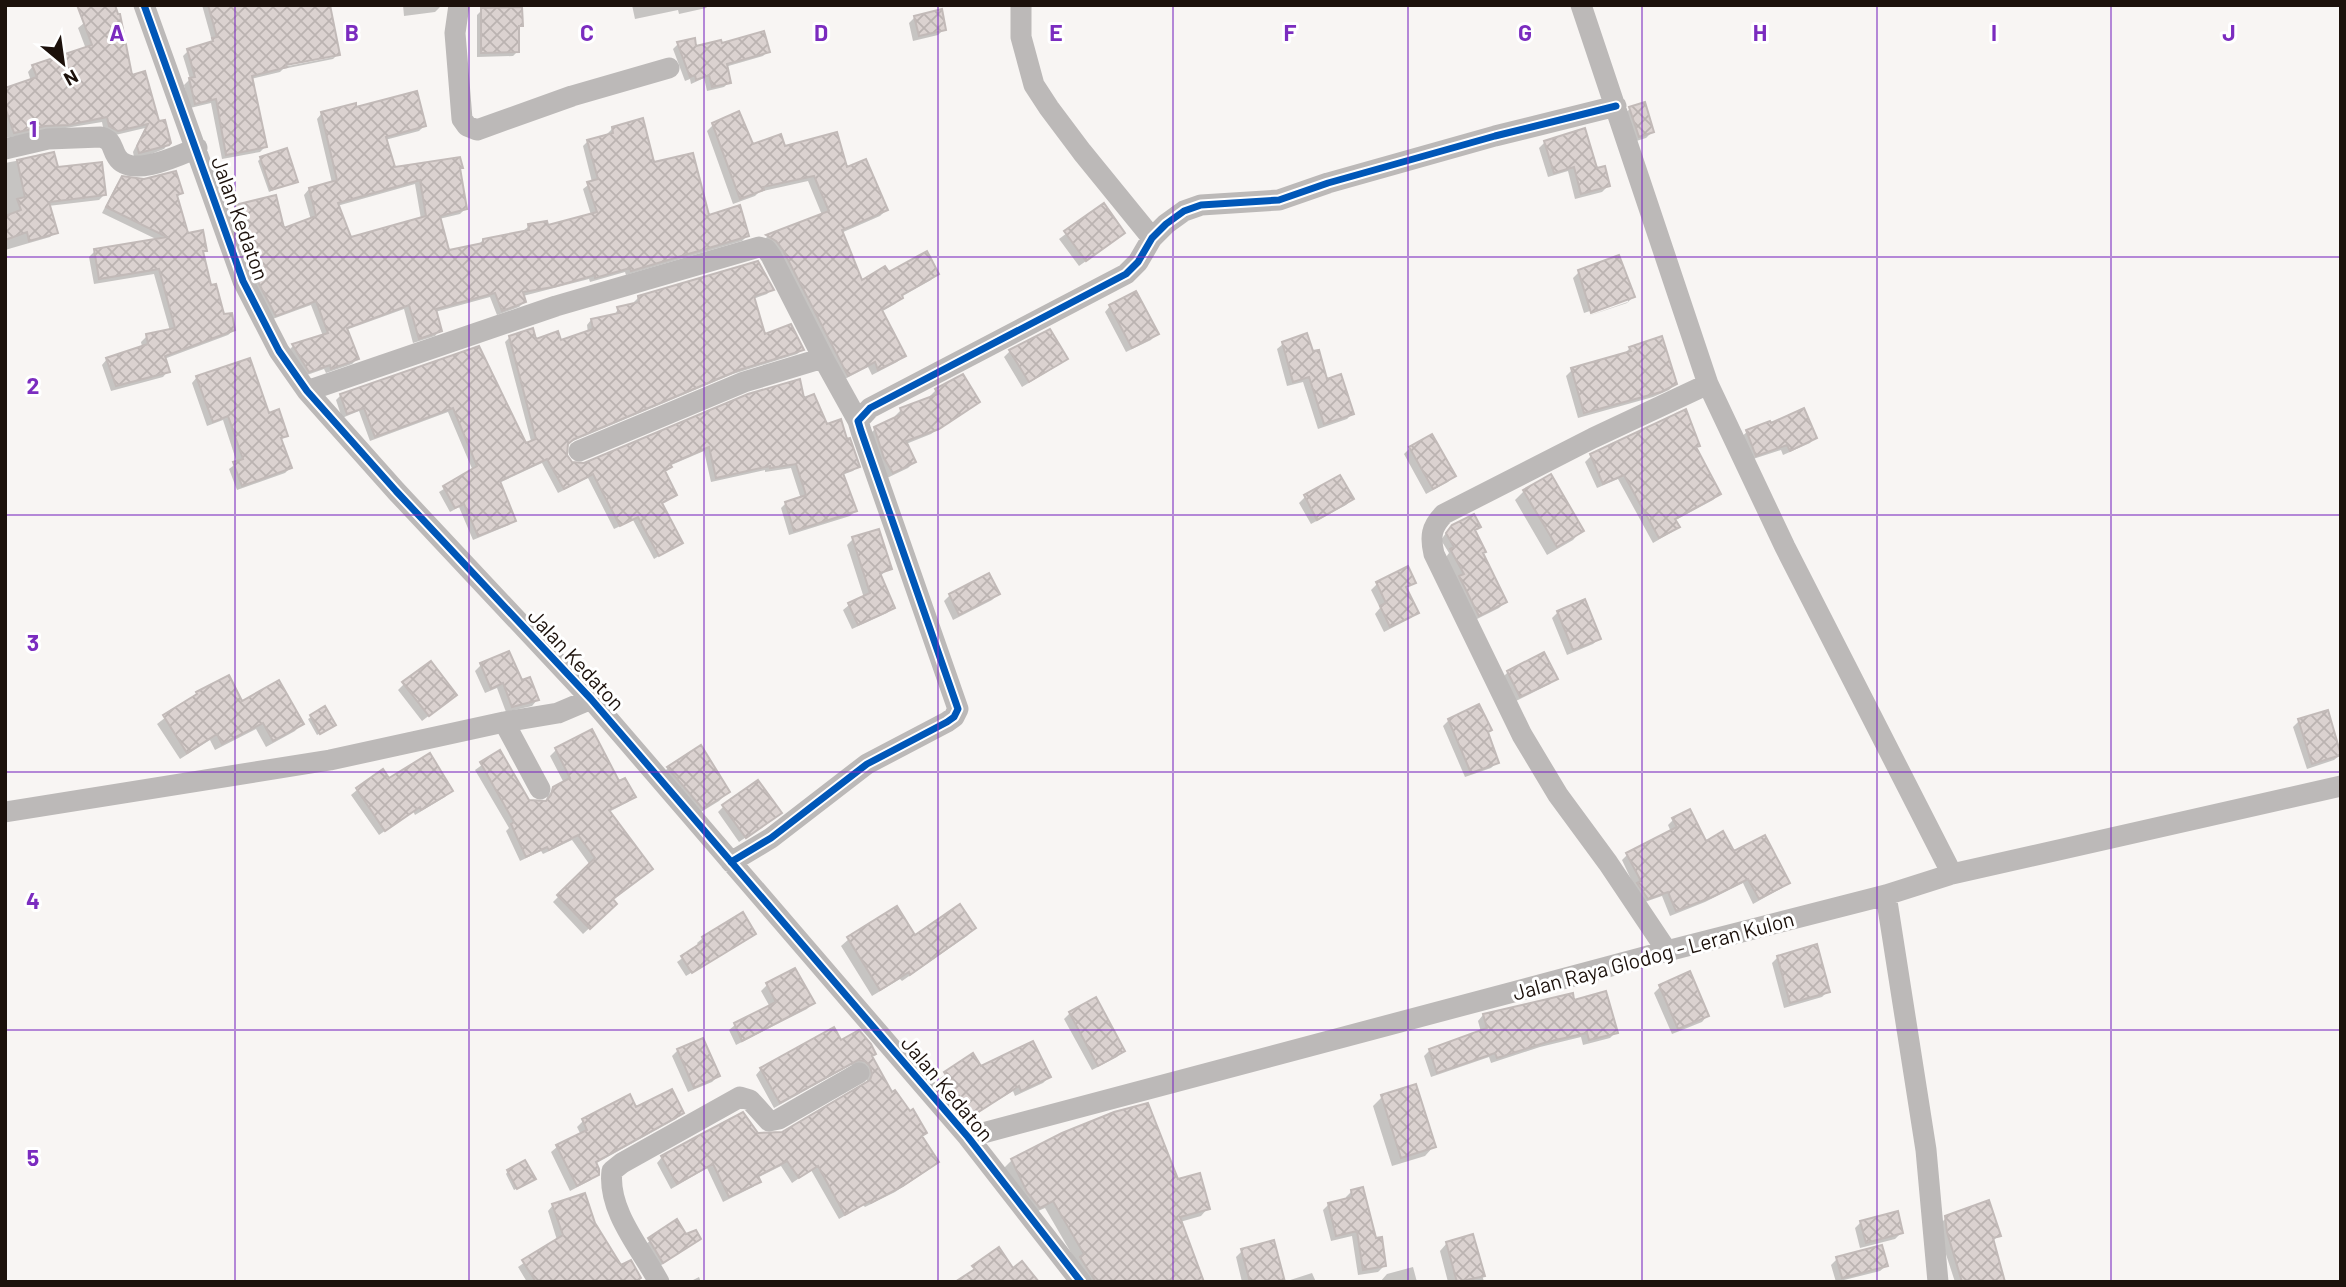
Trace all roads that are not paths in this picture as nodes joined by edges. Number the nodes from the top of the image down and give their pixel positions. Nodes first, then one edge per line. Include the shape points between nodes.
1 (144, 5) edge
2 (459, 5) edge
3 (1021, 5) edge
4 (1581, 5) edge
5 (669, 68) dead end
6 (1616, 106) junction
7 (197, 148) junction
8 (5, 149) edge
9 (1152, 239) junction
10 (823, 358) junction
11 (1707, 384) junction
12 (307, 391) junction
13 (859, 422) junction
14 (579, 451) dead end
15 (591, 699) junction
16 (504, 722) junction
17 (2341, 786) edge
18 (540, 789) dead end
19 (5, 812) edge
20 (732, 862) junction
21 (1952, 874) junction
22 (1886, 895) junction
23 (1667, 951) junction
24 (859, 1073) dead end
25 (968, 1137) junction
26 (659, 1282) edge
27 (1081, 1282) edge
28 (1938, 1282) edge

1 - 7 street, Jalan Kedaton
2 - 5 street via 455,33 462,119 477,131 572,96
3 - 9 street via 1021,37 1034,85
4 - 6 street
6 - 9 street via 1328,183 1279,201 1201,205 1175,218
6 - 11 street
7 - 8 street via 160,163 138,166 123,163 109,139 101,137 48,139
7 - 12 street, Jalan Kedaton via 243,281 279,351
9 - 13 street via 1126,274 870,408
10 - 12 street via 771,256 760,247 556,306
10 - 13 street
10 - 14 street via 744,382
11 - 21 street
11 - 23 street via 1444,514 1433,525 1431,540 1522,735 1558,795
12 - 15 street, Jalan Kedaton
13 - 20 street via 958,709 947,722 867,764
15 - 16 street via 558,713
15 - 20 street, Jalan Kedaton
16 - 18 street
16 - 19 street via 330,760
17 - 21 street, Jalan Raya Glodog - Leran Kulon
20 - 25 street, Jalan Kedaton
21 - 22 street, Jalan Raya Glodog - Leran Kulon
22 - 23 street, Jalan Raya Glodog - Leran Kulon
22 - 28 street via 1926,1150
23 - 25 street, Jalan Raya Glodog - Leran Kulon
24 - 26 street via 779,1119 769,1121 750,1100 740,1097 612,1171 620,1214
25 - 27 street, Jalan Kedaton

